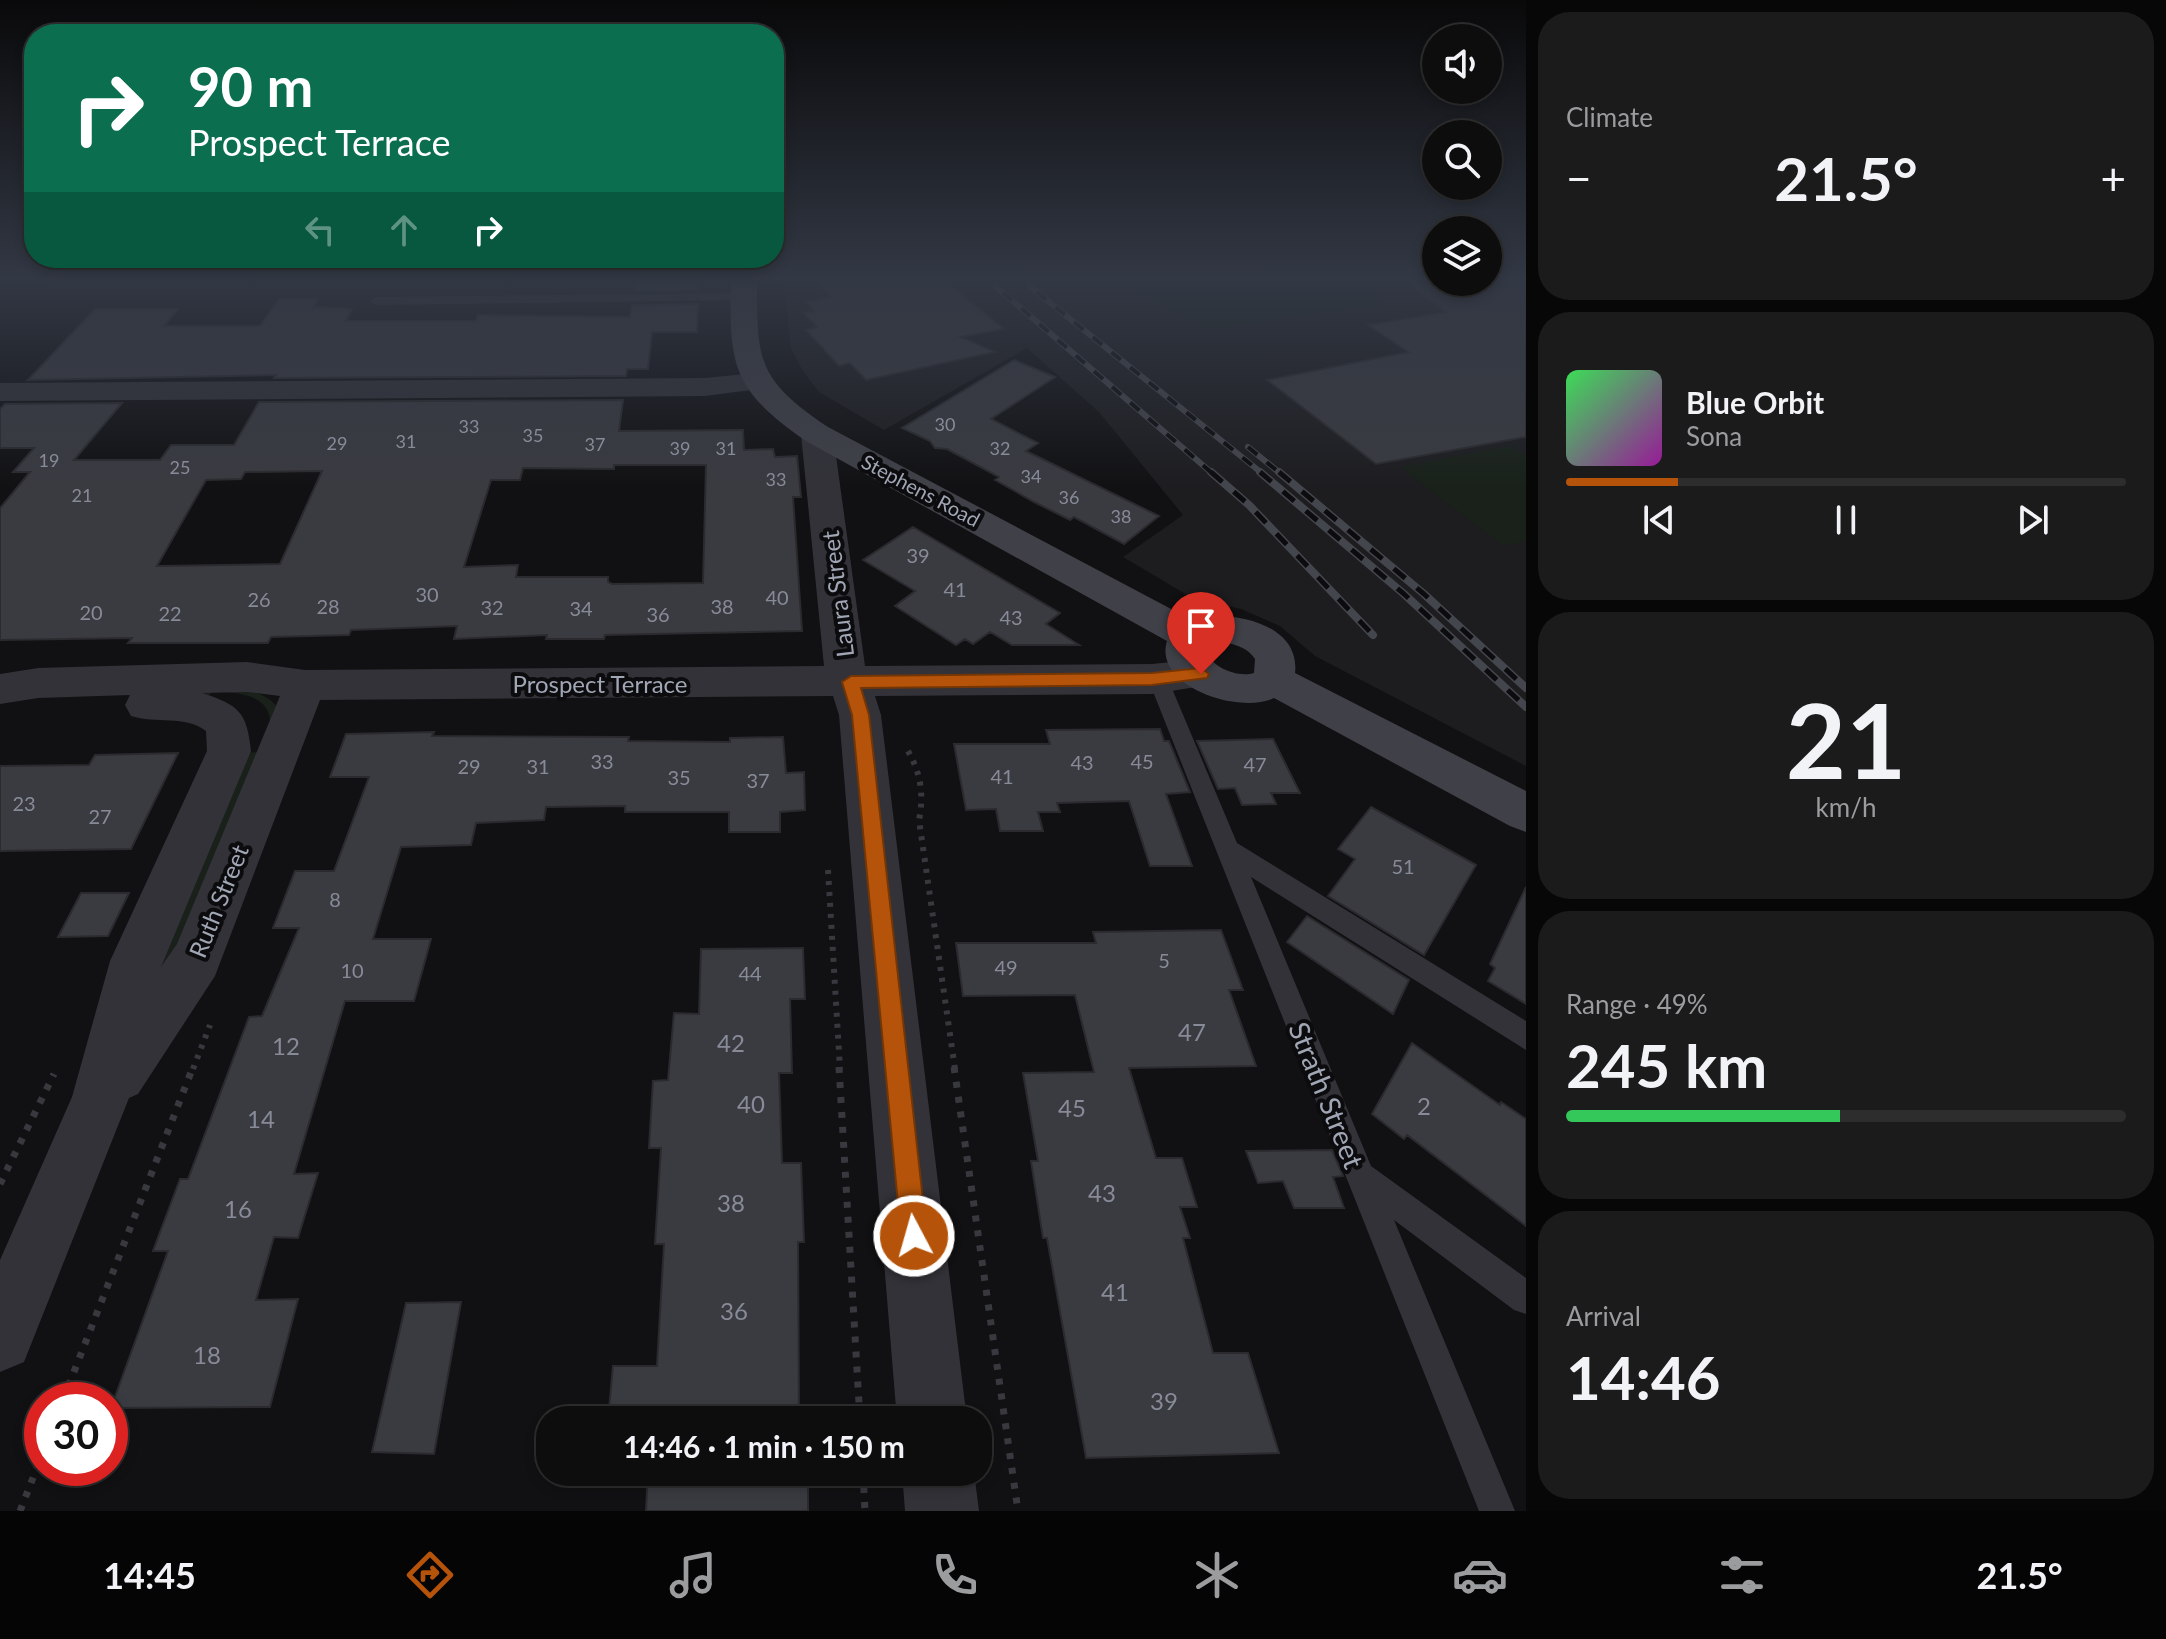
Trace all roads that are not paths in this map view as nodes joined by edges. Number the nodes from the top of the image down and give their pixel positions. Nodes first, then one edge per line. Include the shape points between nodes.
1 (746, 348) edge
2 (755, 382) junction
3 (0, 392) edge
4 (817, 434) junction
5 (1195, 655) junction
6 (1158, 679) junction
7 (1274, 680) junction
8 (851, 682) junction
9 (305, 685) junction
10 (0, 689) edge
11 (0, 700) edge
12 (1526, 813) edge
13 (1227, 849) junction
14 (1526, 1037) edge
15 (80, 1081) junction
16 (1361, 1176) junction
17 (1526, 1298) edge
18 (0, 1338) edge
19 (931, 1406) edge
20 (939, 1486) edge
21 (942, 1511) edge
22 (1497, 1511) edge

1 - 2 street
2 - 3 street via 705,387
2 - 4 street, Stephens Road via 778,407
4 - 5 street, Stephens Road
4 - 8 street, Laura Street via 843,661
5 - 6 street, Prospect Terrace
5 - 7 street via 1223,685 1249,690
5 - 7 street via 1200,630 1228,628 1257,638 1276,658 1279,670
6 - 8 street, Prospect Terrace
6 - 13 lane, Strath Street
7 - 12 street
8 - 9 street, Prospect Terrace
8 - 19 street, Laura Street via 860,715
9 - 10 street, Prospect Terrace via 247,677 38,683
9 - 15 street, Ruth Street via 197,959
11 - 15 street, Ruth Street via 197,707 220,716 227,725 229,751
13 - 14 lane
13 - 16 lane, Strath Street
15 - 18 street, Ruth Street
16 - 17 lane
16 - 22 lane, Strath Street
20 - 21 street

